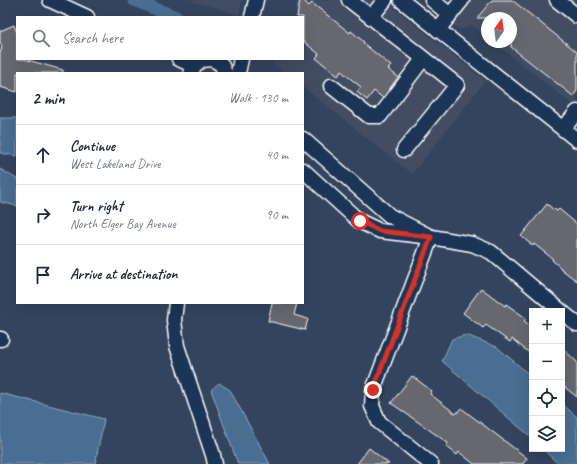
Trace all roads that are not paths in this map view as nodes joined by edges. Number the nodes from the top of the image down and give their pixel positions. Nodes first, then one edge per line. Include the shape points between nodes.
1 (50, 0) edge
2 (256, 0) edge
3 (349, 0) edge
4 (385, 0) edge
5 (401, 0) edge
6 (432, 0) edge
7 (462, 0) edge
8 (557, 0) edge
9 (450, 15) junction
10 (85, 16) edge
11 (252, 16) edge
12 (577, 16) edge
13 (371, 18) junction
14 (438, 30) junction
15 (423, 59) junction
16 (180, 60) edge
17 (201, 60) edge
18 (201, 60) edge
19 (212, 60) edge
20 (212, 60) edge
21 (241, 60) edge
22 (193, 69) edge
23 (225, 72) edge
24 (238, 72) edge
25 (331, 86) dead end
26 (577, 112) edge
27 (563, 129) junction
28 (304, 140) edge
29 (577, 140) edge
30 (404, 150) dead end
31 (304, 171) edge
32 (431, 237) junction
33 (176, 304) edge
34 (558, 308) edge
35 (565, 314) edge
36 (577, 324) edge
37 (215, 464) edge
38 (432, 464) edge

1 - 10 street
2 - 11 street
3 - 13 street
4 - 13 street
5 - 14 street
6 - 9 street
7 - 9 street
8 - 12 street
9 - 14 street
13 - 15 street
14 - 27 street
15 - 25 street via 380,116 368,116
15 - 30 street via 457,85
16 - 22 street
17 - 20 street
18 - 22 street
19 - 23 street via 221,64
21 - 24 street
26 - 27 street
27 - 29 street
28 - 32 street via 390,216
31 - 32 street via 360,221 380,231
32 - 34 street via 472,244 491,252
32 - 38 street via 373,390 372,406 379,422
33 - 37 street via 174,320 177,346
35 - 36 street

